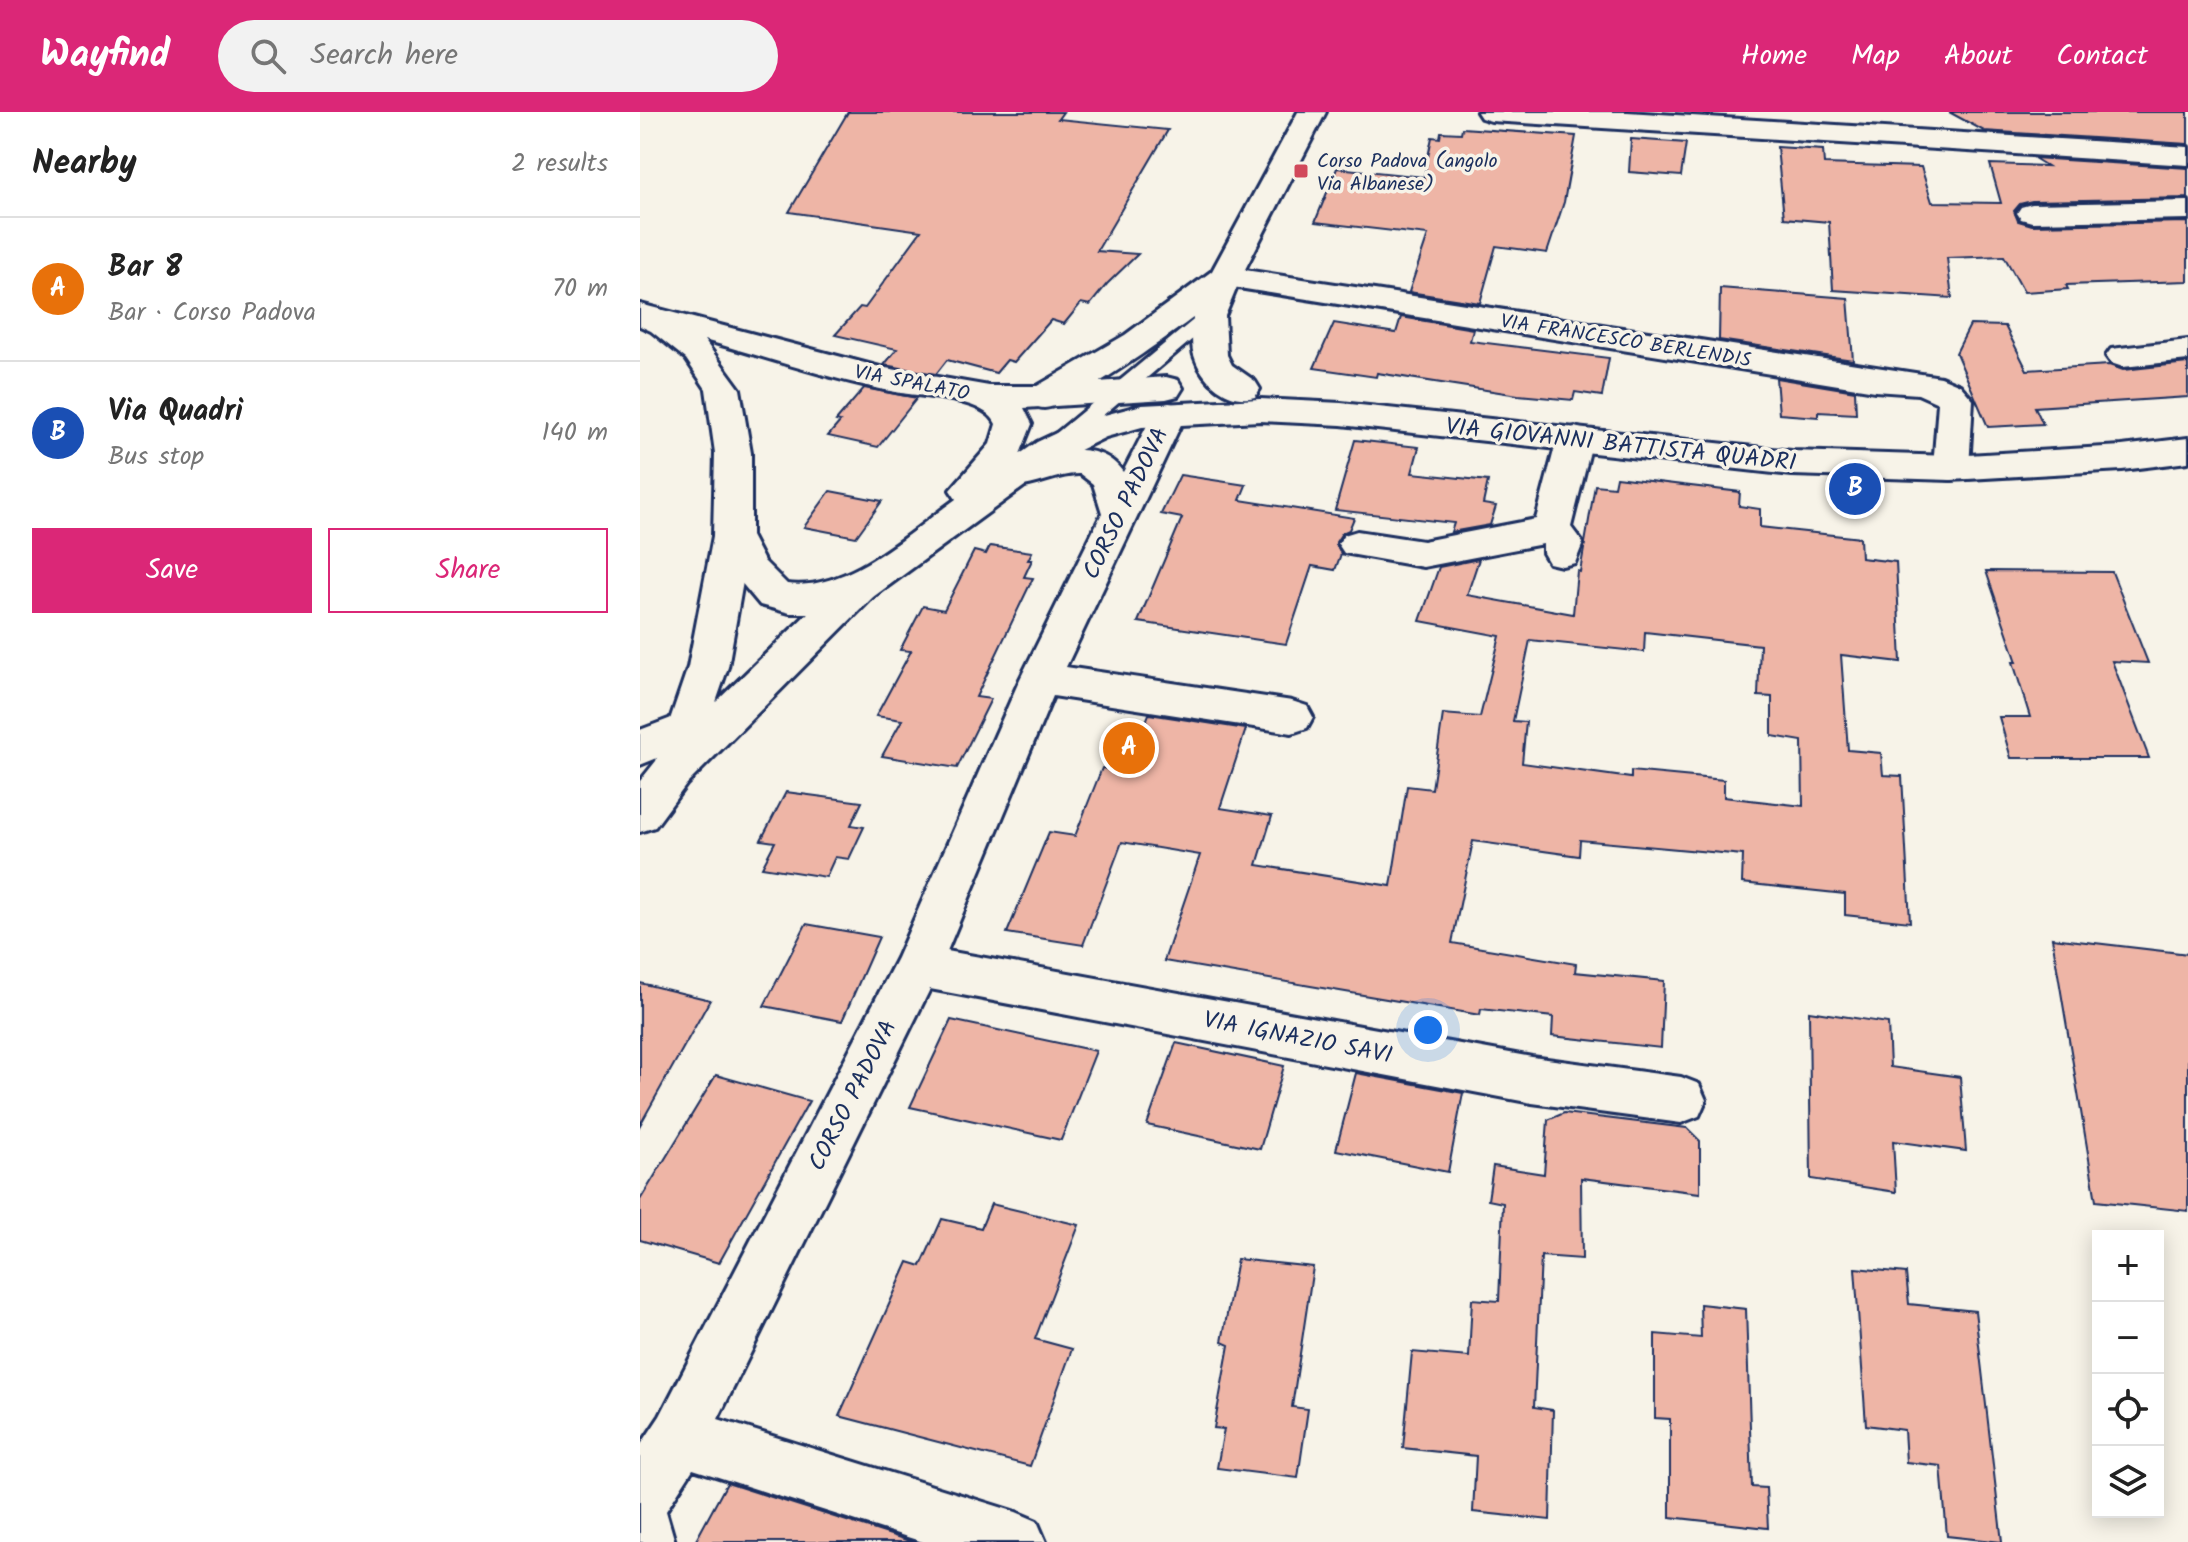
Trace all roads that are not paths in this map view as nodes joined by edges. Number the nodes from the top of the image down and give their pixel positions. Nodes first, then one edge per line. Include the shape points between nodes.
1 (1312, 112) edge
2 (1491, 112) edge
3 (2188, 156) edge
4 (2188, 210) edge
5 (2032, 213) dead end
6 (1225, 277) junction
7 (640, 313) edge
8 (1209, 316) junction
9 (2188, 350) edge
10 (781, 354) junction
11 (2123, 356) dead end
12 (723, 389) junction
13 (1243, 389) junction
14 (1117, 391) junction
15 (989, 397) junction
16 (1044, 397) junction
17 (1180, 400) junction
18 (1341, 414) junction
19 (1575, 439) junction
20 (1050, 450) junction
21 (2188, 450) edge
22 (1951, 468) junction
23 (1017, 476) junction
24 (1121, 513) junction
25 (732, 536) junction
26 (922, 543) junction
27 (1357, 544) dead end
28 (859, 587) junction
29 (1040, 679) junction
30 (1292, 717) dead end
31 (656, 760) edge
32 (640, 814) edge
33 (917, 966) junction
34 (1681, 1100) dead end
35 (680, 1436) junction
36 (640, 1499) edge
37 (640, 1520) edge
38 (645, 1542) edge
39 (1016, 1542) edge

1 - 6 street
2 - 3 street
4 - 5 street
6 - 8 street
6 - 16 street via 1128,349
6 - 22 street, VIA FRANCESCO BERLENDIS via 1931,385 1956,400
7 - 10 street, VIA SPALATO
7 - 12 street via 698,352
8 - 13 street via 1210,355 1218,371
8 - 14 lane
9 - 11 street
10 - 12 street via 740,365
10 - 15 street, VIA SPALATO
12 - 25 street via 733,453
13 - 17 street, VIA GIOVANNI BATTISTA QUADRI
13 - 18 street, VIA GIOVANNI BATTISTA QUADRI
14 - 16 street, VIA SPALATO
14 - 17 street, VIA SPALATO
14 - 20 lane
15 - 16 street, VIA SPALATO
15 - 26 street via 1008,410 1014,424 1006,448
17 - 18 street, VIA GIOVANNI BATTISTA QUADRI
17 - 20 street
17 - 24 street, CORSO PADOVA
18 - 19 street, VIA GIOVANNI BATTISTA QUADRI
19 - 22 street, VIA GIOVANNI BATTISTA QUADRI via 1792,463
19 - 27 street via 1557,544 1423,554
20 - 23 street
21 - 22 street, VIA GIOVANNI BATTISTA QUADRI
23 - 24 street via 1064,460 1082,460 1111,478
23 - 26 street
24 - 29 street, CORSO PADOVA
25 - 28 street via 749,569 774,595 811,599
25 - 31 street via 708,667 687,728
26 - 28 street
28 - 31 street
29 - 30 street
29 - 33 street, CORSO PADOVA
31 - 32 street
33 - 34 street, VIA IGNAZIO SAVI via 1532,1080
33 - 35 street, CORSO PADOVA
35 - 36 street, CORSO PADOVA
35 - 39 street
37 - 38 street

